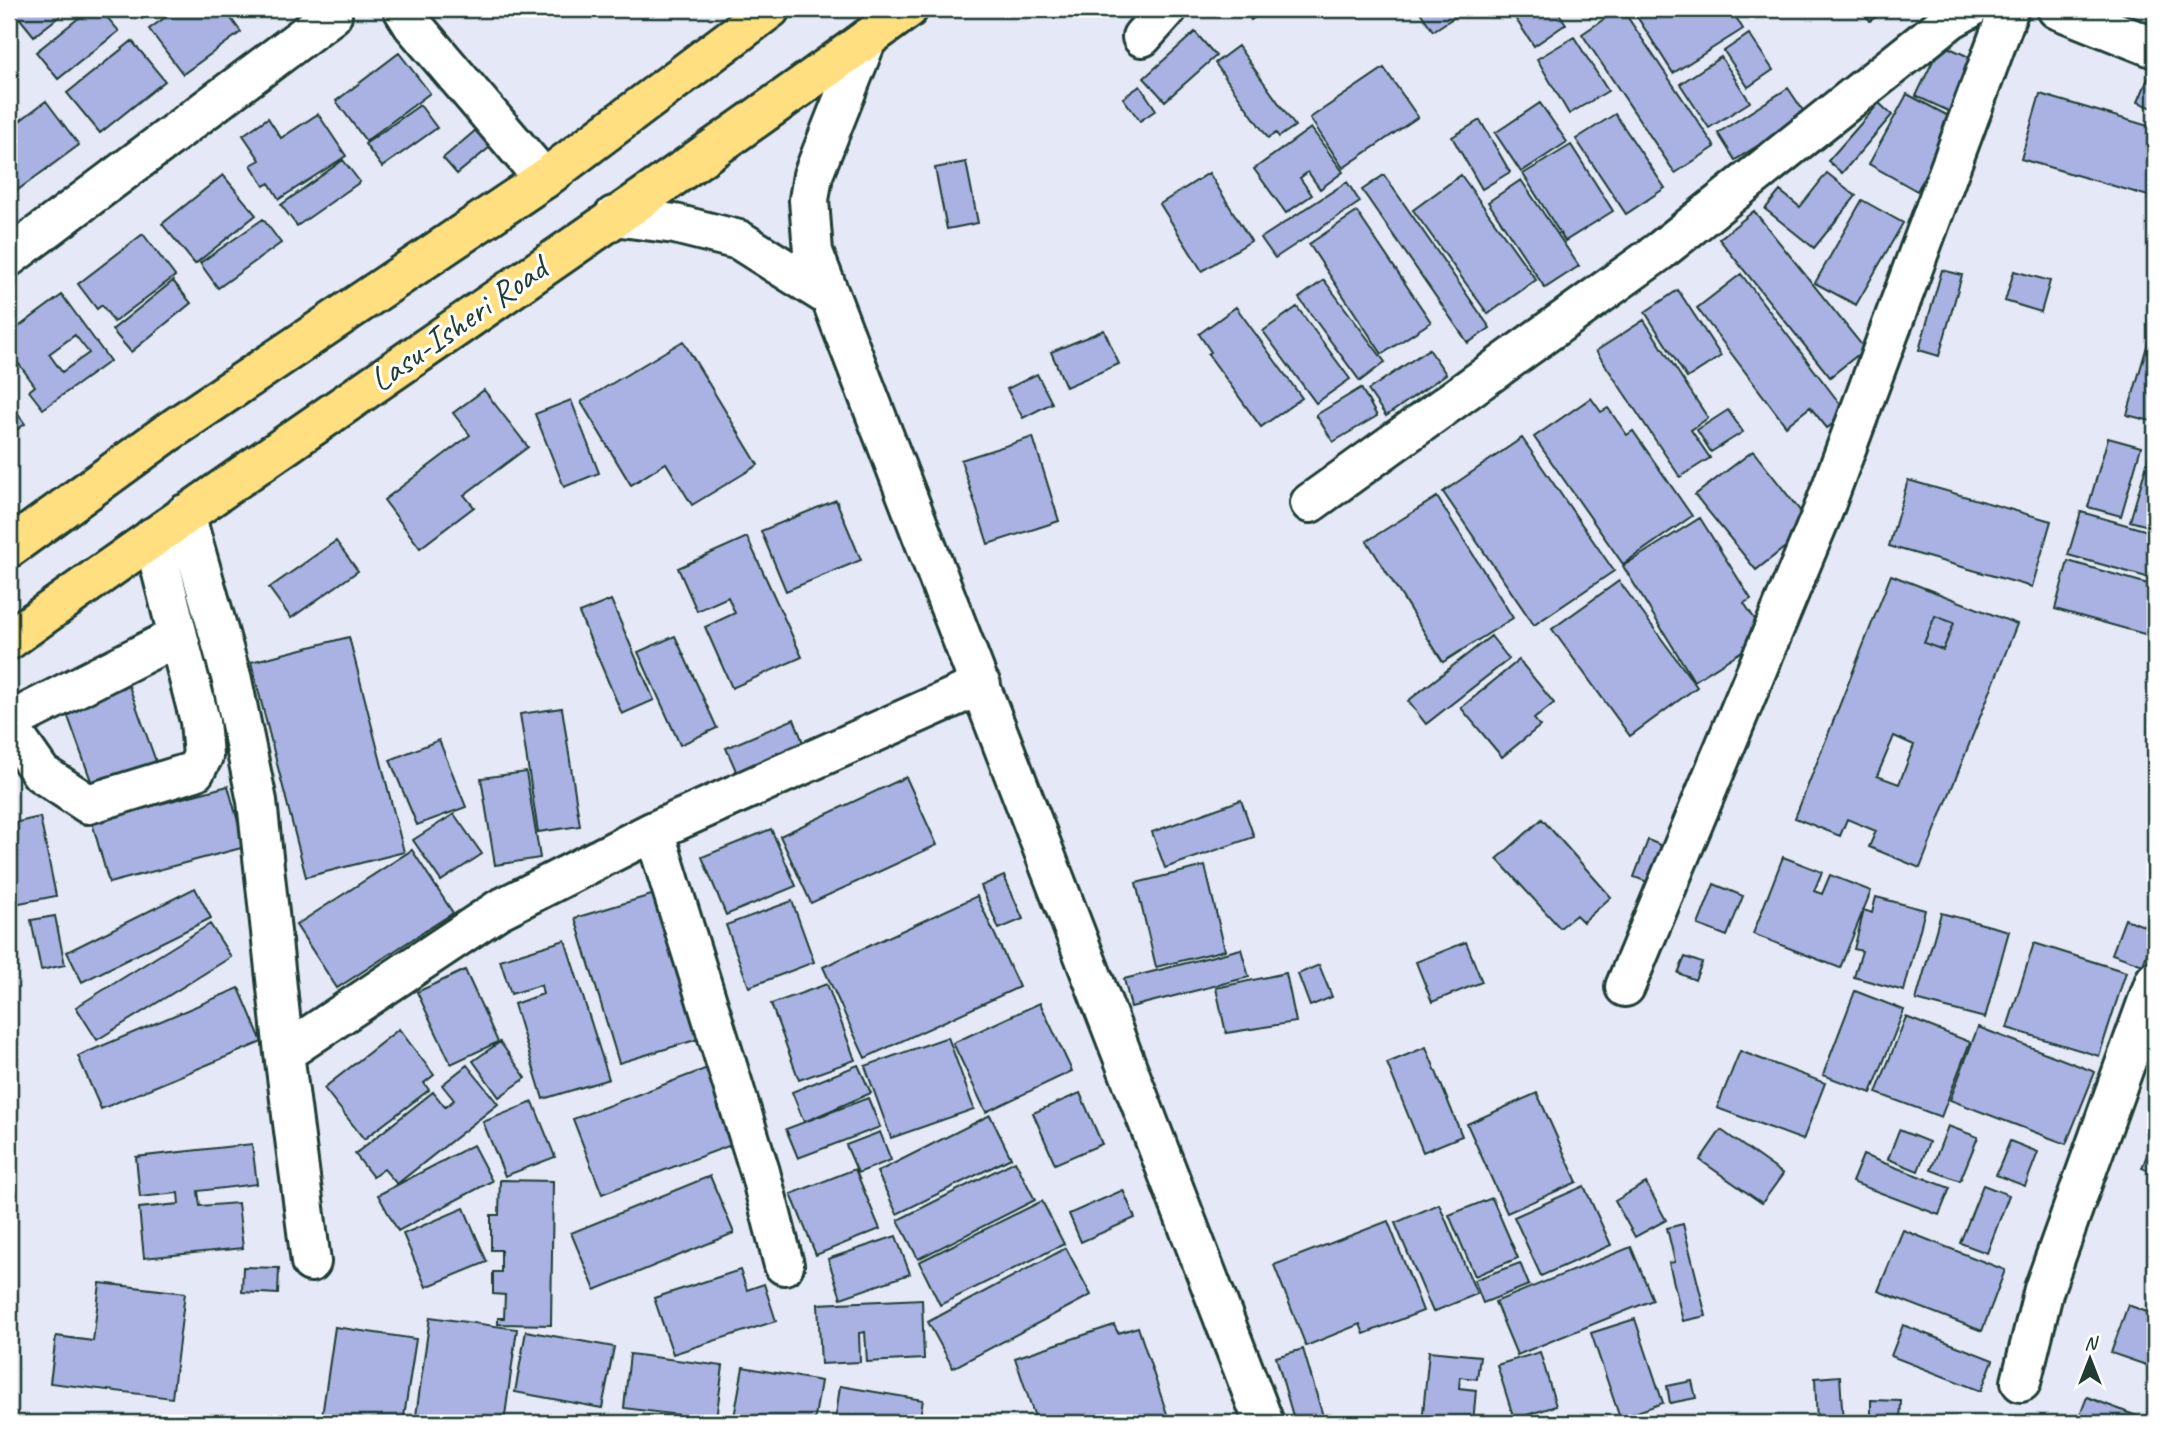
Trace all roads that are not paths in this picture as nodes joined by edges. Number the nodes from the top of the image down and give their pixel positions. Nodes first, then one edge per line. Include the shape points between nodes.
1 (403, 9) edge
2 (770, 9) edge
3 (908, 9) edge
4 (1167, 9) edge
5 (1969, 9) edge
6 (2008, 9) edge
7 (2057, 9) edge
8 (332, 15) dead end
9 (1142, 37) dead end
10 (867, 39) junction
11 (2155, 48) edge
12 (544, 178) junction
13 (614, 216) junction
14 (9, 257) edge
15 (828, 296) junction
16 (1310, 503) dead end
17 (185, 514) junction
18 (152, 537) junction
19 (9, 548) edge
20 (178, 636) junction
21 (9, 640) edge
22 (981, 685) junction
23 (9, 724) edge
24 (654, 831) junction
25 (2155, 981) edge
26 (1625, 987) dead end
27 (284, 1053) junction
28 (311, 1262) dead end
29 (784, 1265) dead end
30 (2021, 1382) dead end
31 (1264, 1423) edge

1 - 12 street
2 - 12 main road, Lasu-Isheri Road
3 - 10 main road, Lasu-Isheri Road
4 - 9 street
5 - 16 street via 1660,251
6 - 26 street via 1823,511
7 - 11 street
8 - 14 street
10 - 13 main road, Lasu-Isheri Road
10 - 15 street via 813,176 809,200 813,252
12 - 19 main road, Lasu-Isheri Road via 167,433
13 - 15 street via 675,224 738,240
13 - 17 main road, Lasu-Isheri Road
15 - 22 street
17 - 18 main road, Lasu-Isheri Road
17 - 27 street via 248,751
18 - 20 street
18 - 21 main road, Lasu-Isheri Road
20 - 23 street
20 - 23 street via 200,721 203,756 195,771 88,804 41,773
22 - 24 street
22 - 31 street
24 - 27 street via 498,910
24 - 29 street via 760,1172
25 - 30 street via 2044,1289
27 - 28 street

